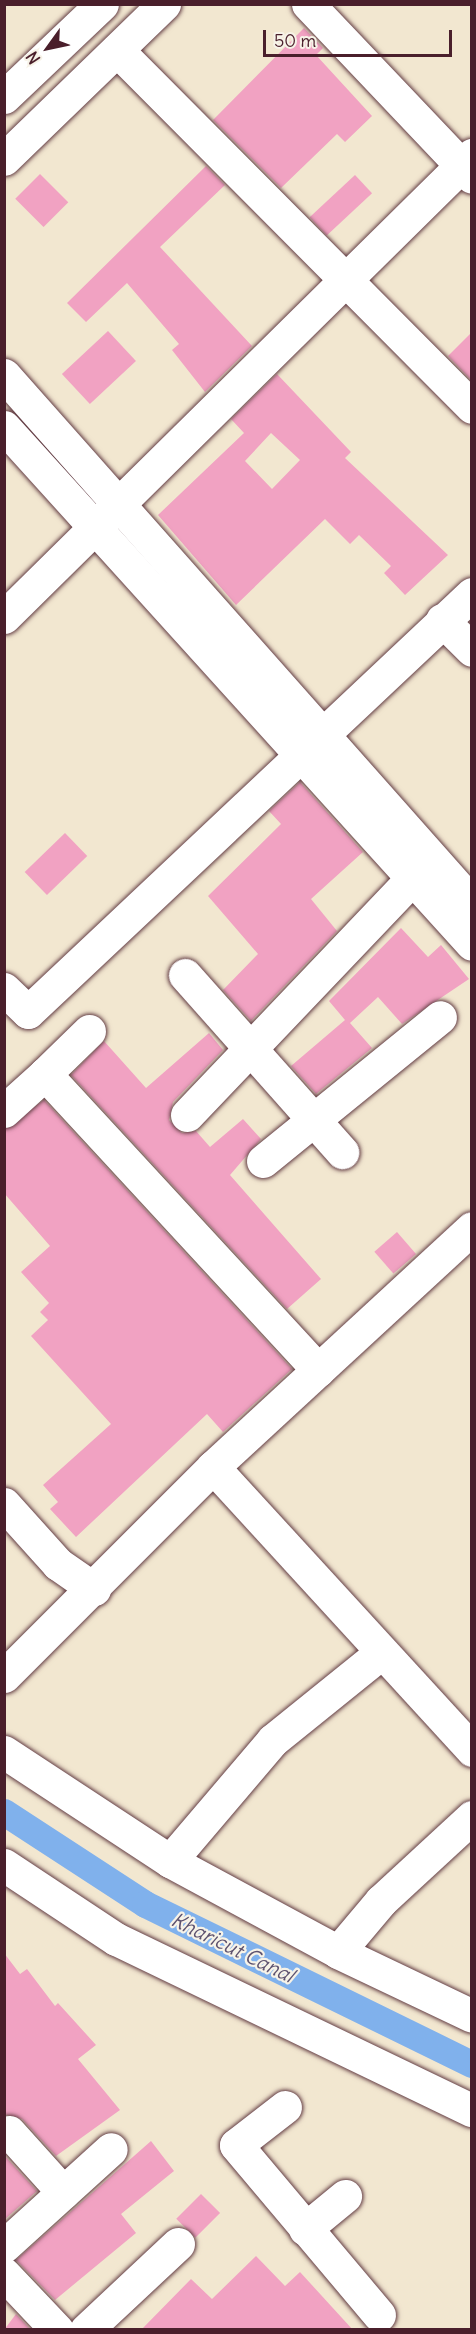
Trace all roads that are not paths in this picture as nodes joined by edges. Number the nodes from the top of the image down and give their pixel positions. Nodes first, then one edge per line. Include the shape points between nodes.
1 (102, 4) edge
2 (164, 4) edge
3 (308, 4) edge
4 (117, 50) junction
5 (4, 97) edge
6 (4, 159) edge
7 (468, 166) edge
8 (347, 282) junction
9 (4, 375) edge
10 (471, 407) edge
11 (4, 428) edge
12 (121, 506) junction
13 (97, 529) junction
14 (471, 594) edge
15 (4, 617) edge
16 (442, 620) junction
17 (471, 650) edge
18 (310, 741) junction
19 (414, 877) junction
20 (471, 903) edge
21 (471, 944) edge
22 (185, 975) dead end
23 (4, 989) edge
24 (440, 1017) dead end
25 (89, 1032) dead end
26 (252, 1046) junction
27 (45, 1074) junction
28 (4, 1111) edge
29 (187, 1115) dead end
30 (315, 1119) junction
31 (342, 1152) dead end
32 (263, 1161) dead end
33 (471, 1228) edge
34 (318, 1370) junction
35 (213, 1467) junction
36 (4, 1504) edge
37 (94, 1589) junction
38 (381, 1653) junction
39 (4, 1676) edge
40 (471, 1750) edge
41 (4, 1752) edge
42 (471, 1817) edge
43 (170, 1861) junction
44 (4, 1865) edge
45 (338, 1952) junction
46 (471, 2016) edge
47 (285, 2107) dead end
48 (471, 2110) edge
49 (9, 2132) dead end
50 (111, 2149) dead end
51 (63, 2192) junction
52 (345, 2196) dead end
53 (305, 2229) junction
54 (178, 2244) dead end
55 (4, 2246) edge
56 (4, 2274) edge
57 (378, 2325) edge
58 (57, 2330) edge
59 (86, 2330) edge

1 - 5 street
2 - 4 street
3 - 7 street
4 - 6 street
4 - 8 street
7 - 8 street
8 - 10 street
8 - 12 street
9 - 12 street
11 - 13 street
12 - 13 street
12 - 18 street
13 - 15 street
13 - 18 street
14 - 16 street
16 - 17 street
16 - 18 street
18 - 19 street
18 - 20 street
18 - 23 street via 28,1012
19 - 21 street
19 - 26 street
22 - 26 street
24 - 30 street
25 - 27 street
26 - 29 street
26 - 30 street
27 - 28 street
27 - 34 street
30 - 31 street
30 - 32 street
33 - 34 street
34 - 35 street
35 - 37 street
35 - 38 street
36 - 37 street via 58,1564
37 - 39 street
38 - 40 street
38 - 43 street via 273,1740
41 - 43 street
42 - 45 street via 381,1901
43 - 45 street
44 - 48 street via 116,1939
45 - 46 street
47 - 53 street via 236,2145
49 - 51 street
50 - 51 street
51 - 55 street
52 - 53 street
53 - 57 street
54 - 59 street
56 - 58 street

